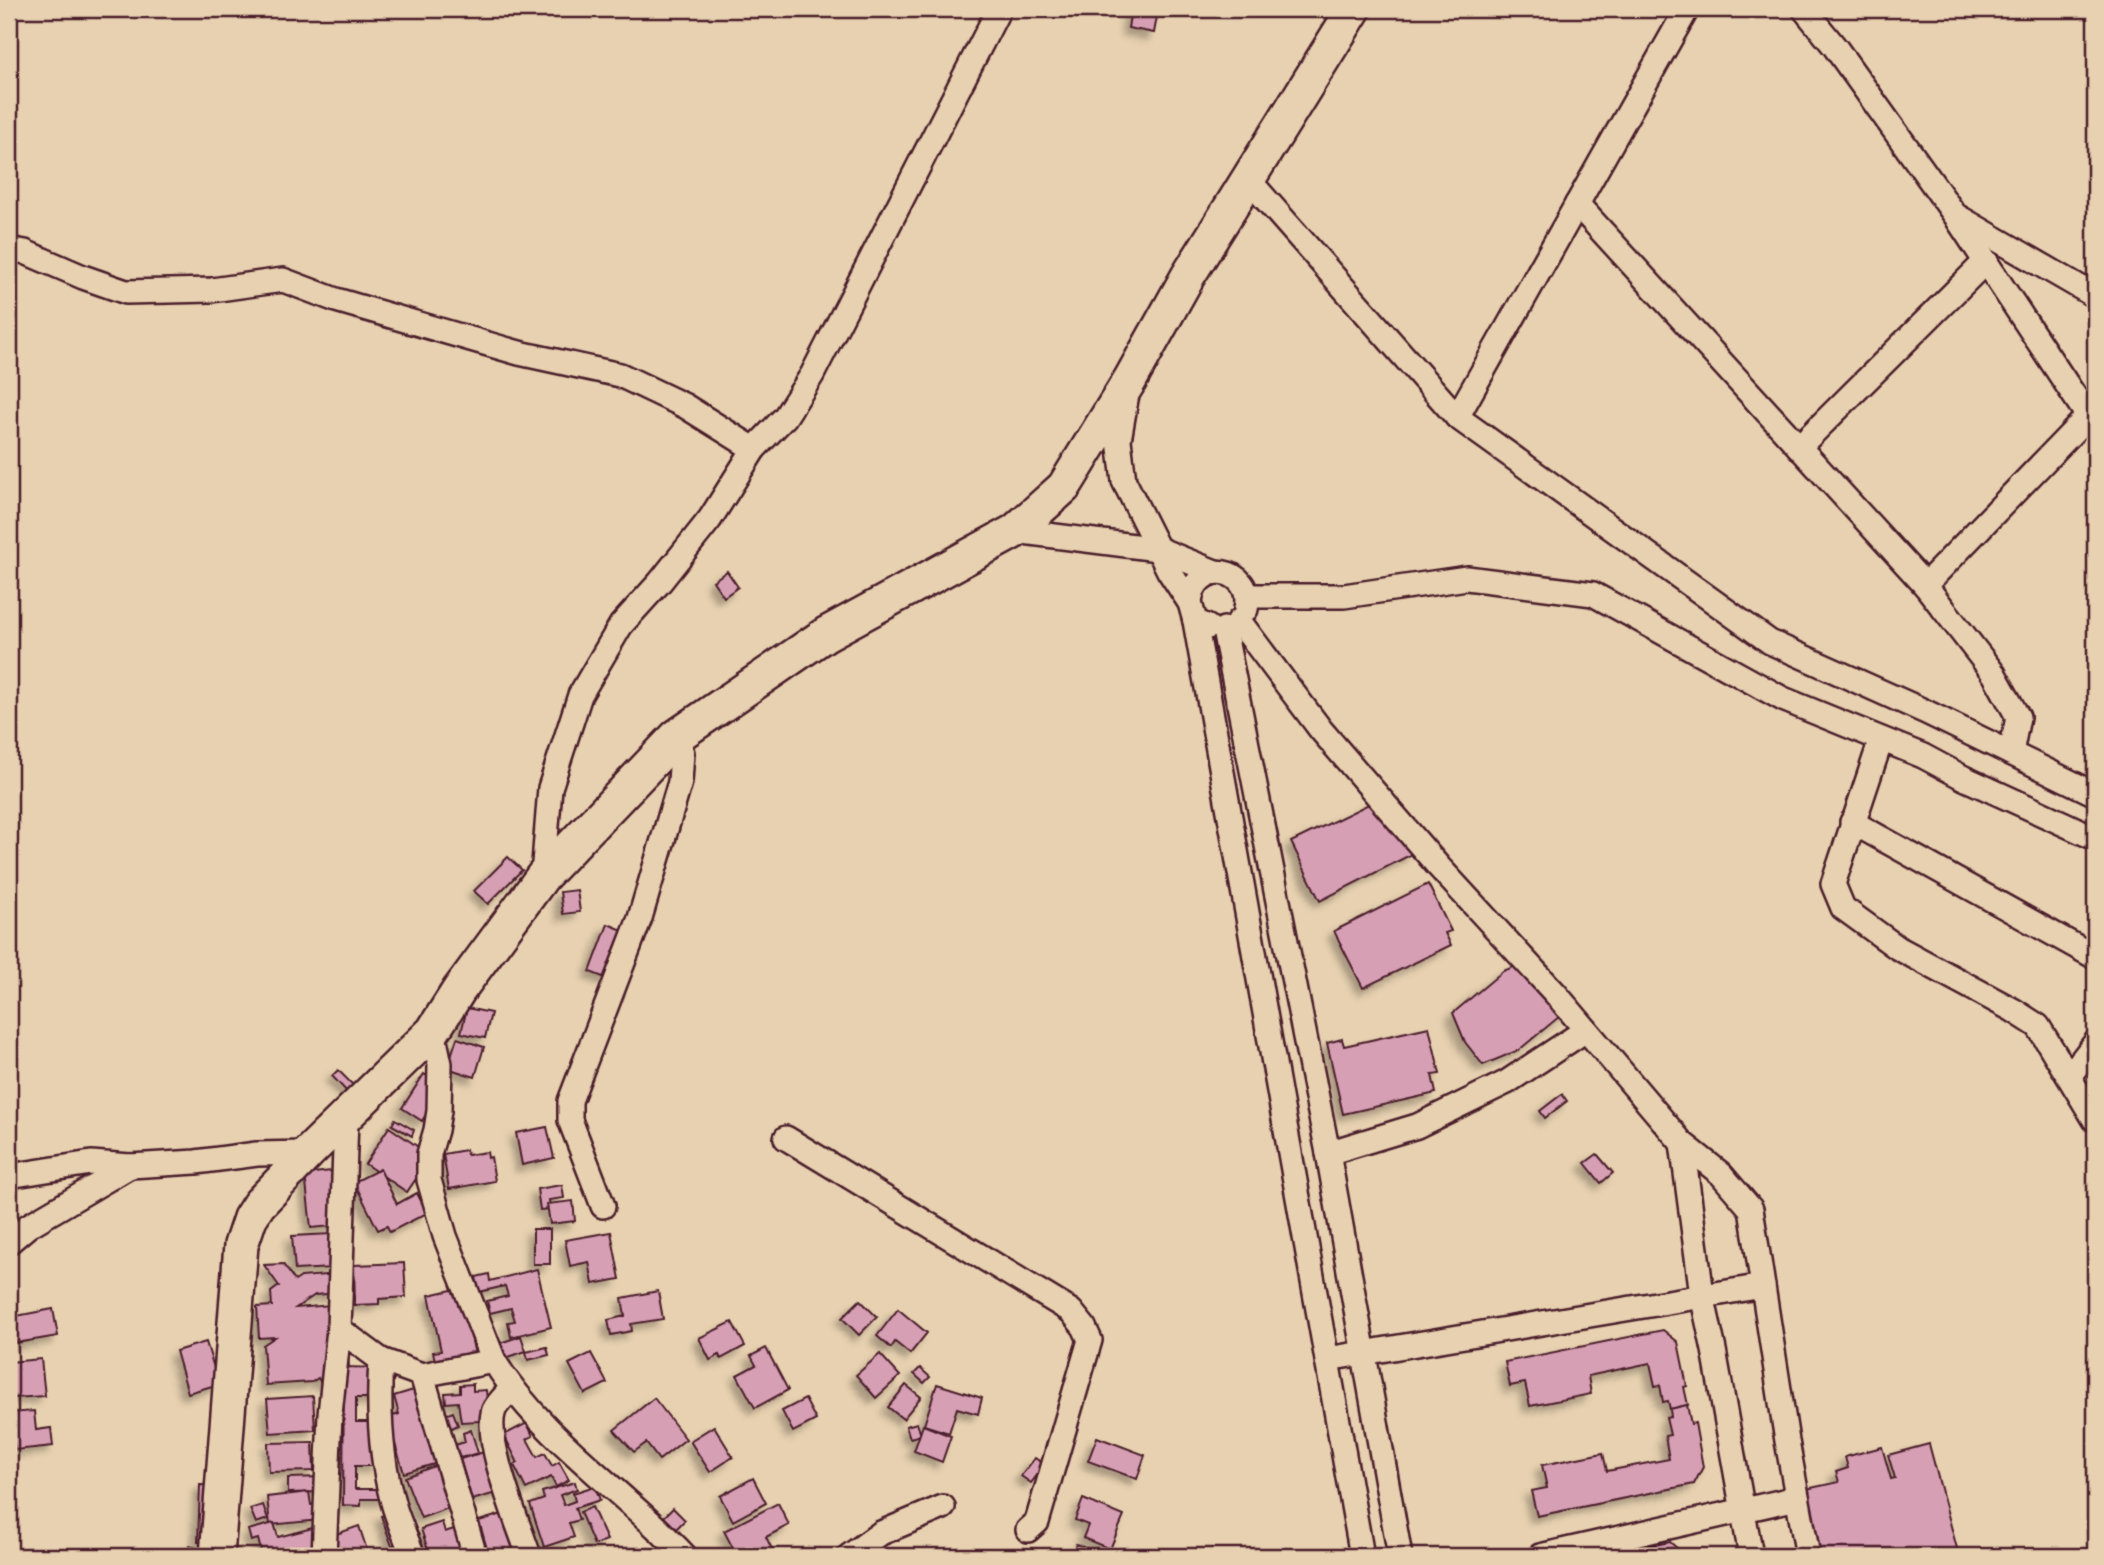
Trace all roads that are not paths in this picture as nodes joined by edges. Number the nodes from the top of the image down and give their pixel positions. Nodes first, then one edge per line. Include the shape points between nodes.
1 (999, 9) edge
2 (1354, 9) edge
3 (1687, 9) edge
4 (1804, 9) edge
5 (1248, 179) junction
6 (1577, 204) junction
7 (1955, 215) junction
8 (9, 249) edge
9 (1986, 261) junction
10 (2095, 296) edge
11 (1130, 380) junction
12 (1457, 417) junction
13 (2092, 422) edge
14 (1799, 447) junction
15 (754, 449) junction
16 (1015, 531) junction
17 (1158, 549) junction
18 (1215, 572) junction
19 (1924, 585) junction
20 (1247, 596) junction
21 (1193, 612) junction
22 (1232, 625) junction
23 (677, 736) junction
24 (1881, 740) junction
25 (2011, 753) junction
26 (2095, 794) edge
27 (1852, 822) junction
28 (2095, 838) edge
29 (543, 876) junction
30 (2095, 957) edge
31 (1586, 1030) junction
32 (433, 1031) junction
33 (2095, 1043) edge
34 (2070, 1075) junction
35 (346, 1118) junction
36 (2095, 1120) edge
37 (786, 1138) dead end
38 (1682, 1143) junction
39 (308, 1153) junction
40 (1328, 1153) junction
41 (130, 1166) junction
42 (9, 1176) edge
43 (603, 1206) dead end
44 (9, 1242) edge
45 (1763, 1286) junction
46 (1702, 1295) junction
47 (339, 1329) junction
48 (1363, 1352) junction
49 (1327, 1359) junction
50 (381, 1360) junction
51 (494, 1362) junction
52 (422, 1375) junction
53 (510, 1389) junction
54 (1797, 1498) junction
55 (943, 1507) dead end
56 (1742, 1510) junction
57 (1028, 1530) dead end
58 (217, 1556) edge
59 (324, 1556) edge
60 (413, 1556) edge
61 (475, 1556) edge
62 (529, 1556) edge
63 (685, 1556) edge
64 (849, 1556) edge
65 (1362, 1556) edge
66 (1400, 1556) edge
67 (1540, 1556) edge
68 (1751, 1556) edge
69 (1808, 1556) edge

1 - 15 street via 812,375 785,417
2 - 5 street
3 - 6 street
4 - 7 street
5 - 11 street
5 - 12 street
6 - 12 street
6 - 14 street
7 - 9 street
7 - 10 street
8 - 15 street via 126,292 212,290 282,280 519,354 620,375 684,406
9 - 13 street
9 - 14 street
11 - 16 street via 1063,487
11 - 17 street via 1119,440 1124,481
12 - 25 street via 1770,642
13 - 19 street
14 - 19 street
15 - 29 street via 710,519 621,625 580,695 550,788
16 - 17 street
16 - 23 street via 826,634
17 - 18 street
17 - 21 street
18 - 20 street via 1232,575
18 - 21 street via 1194,586
19 - 25 street via 1994,674 2018,716
20 - 22 street via 1247,605
20 - 24 street via 1344,596 1468,578 1592,594 1783,699
21 - 22 street via 1214,629
21 - 49 street
22 - 31 street
22 - 40 street
23 - 29 street
23 - 43 street via 682,753 680,782 644,906 569,1101 570,1120
24 - 27 street
24 - 28 street
25 - 26 street
27 - 30 street
27 - 34 street via 1833,884 1843,908 1898,948 2038,1026
29 - 32 street
31 - 38 street
31 - 40 street via 1507,1082 1417,1125
32 - 35 street
32 - 51 street via 440,1064 439,1111 429,1154 429,1180 445,1236
33 - 34 street
34 - 36 street
35 - 39 street
35 - 47 street
37 - 57 street via 1071,1311 1084,1326 1090,1340 1037,1522
38 - 45 street via 1721,1174 1751,1209
38 - 46 street
39 - 41 street
39 - 58 street via 259,1204 241,1245
40 - 48 street
41 - 42 street via 90,1163
41 - 44 street
45 - 46 street
45 - 54 street
46 - 48 street
46 - 56 street
47 - 50 street
47 - 59 street
48 - 49 street
48 - 66 street
49 - 65 street
50 - 52 street
50 - 60 street via 378,1401 386,1462 394,1505
51 - 52 street
51 - 53 street
52 - 61 street
53 - 62 street via 494,1410 492,1429 497,1459
53 - 63 street
54 - 56 street
54 - 69 street
55 - 64 street via 881,1533
56 - 67 street
56 - 68 street

